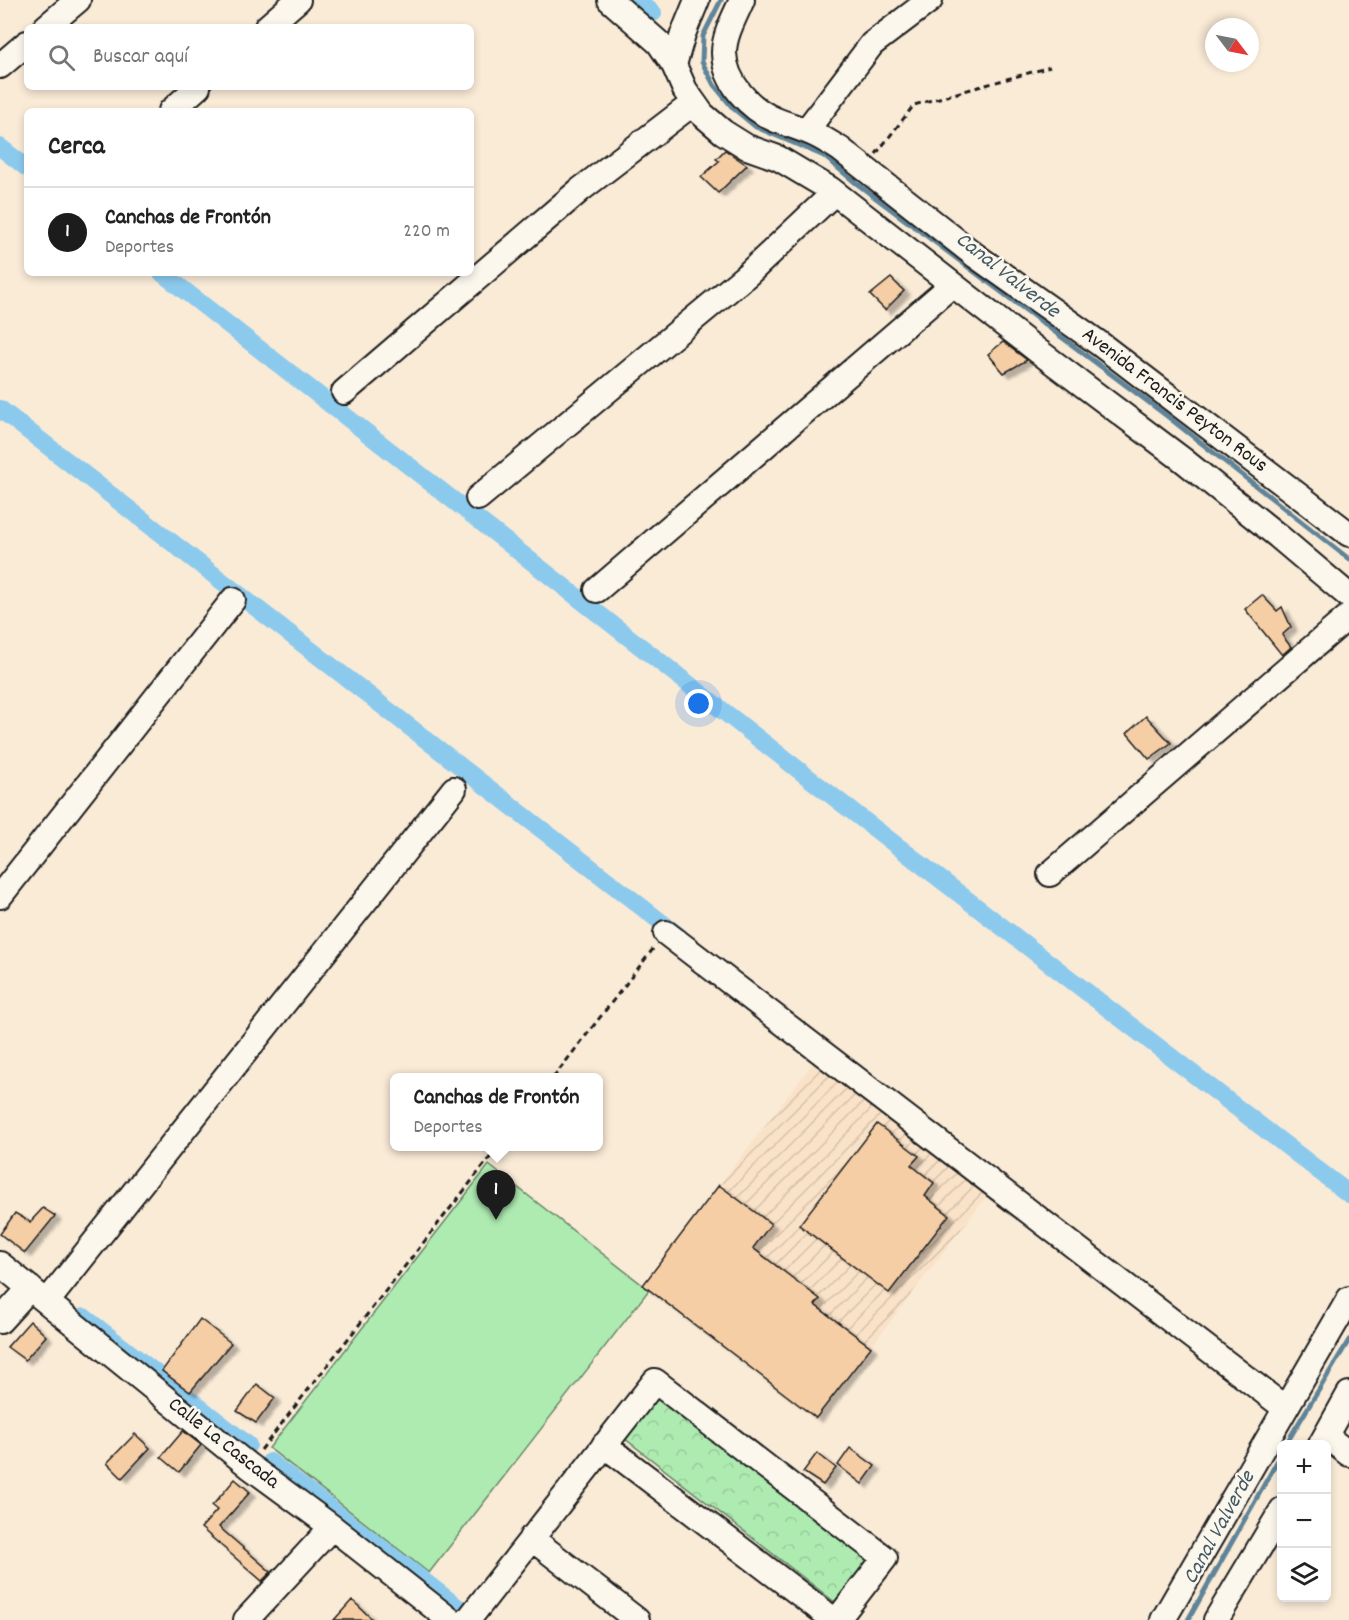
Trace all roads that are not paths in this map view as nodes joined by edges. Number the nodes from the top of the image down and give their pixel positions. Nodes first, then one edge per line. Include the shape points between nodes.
1 (78, 0) edge
2 (298, 0) edge
3 (610, 0) edge
4 (697, 0) edge
5 (742, 0) edge
6 (930, 0) edge
7 (50, 24) edge
8 (270, 24) edge
9 (24, 46) edge
10 (674, 65) junction
11 (0, 66) edge
12 (195, 90) edge
13 (695, 105) junction
14 (174, 108) edge
15 (806, 131) junction
16 (834, 193) junction
17 (952, 285) junction
18 (344, 392) dead end
19 (478, 498) dead end
20 (1349, 534) edge
21 (597, 590) dead end
22 (1349, 596) edge
23 (233, 600) dead end
24 (1349, 616) edge
25 (454, 789) dead end
26 (1050, 874) dead end
27 (0, 896) edge
28 (666, 933) road end
29 (0, 1264) edge
30 (38, 1295) junction
31 (1349, 1299) edge
32 (0, 1321) edge
33 (1349, 1394) edge
34 (1285, 1408) junction
35 (1323, 1440) edge
36 (1331, 1444) edge
37 (604, 1445) junction
38 (1349, 1454) edge
39 (1277, 1517) edge
40 (332, 1527) junction
41 (531, 1538) junction
42 (246, 1620) edge
43 (450, 1620) edge
44 (468, 1620) edge
45 (637, 1620) edge
46 (835, 1620) edge
47 (1163, 1620) edge
48 (1216, 1620) edge

1 - 7 street
2 - 8 street
3 - 10 street via 659,43
4 - 10 street
5 - 15 street, Avenida Francis Peyton Rous via 724,52 728,75 757,109
6 - 15 street via 872,44
9 - 11 street
10 - 13 street
12 - 14 street
13 - 16 street via 723,132
13 - 18 street via 580,190
15 - 20 street, Avenida Francis Peyton Rous via 866,167 976,256 1100,344
16 - 17 street
16 - 19 street via 748,274
17 - 21 street
17 - 22 street via 1183,460
23 - 27 street
24 - 26 street
25 - 30 street
28 - 34 street
29 - 30 street, Calle La Cascada
30 - 32 street
30 - 40 street, Calle La Cascada via 249,1466
31 - 34 street
33 - 35 street
34 - 47 street
36 - 38 street
37 - 41 street
37 - 46 street
37 - 46 street via 655,1381 885,1558
39 - 48 street
40 - 42 street
40 - 43 street, Calle La Cascada
41 - 44 street
41 - 45 street

